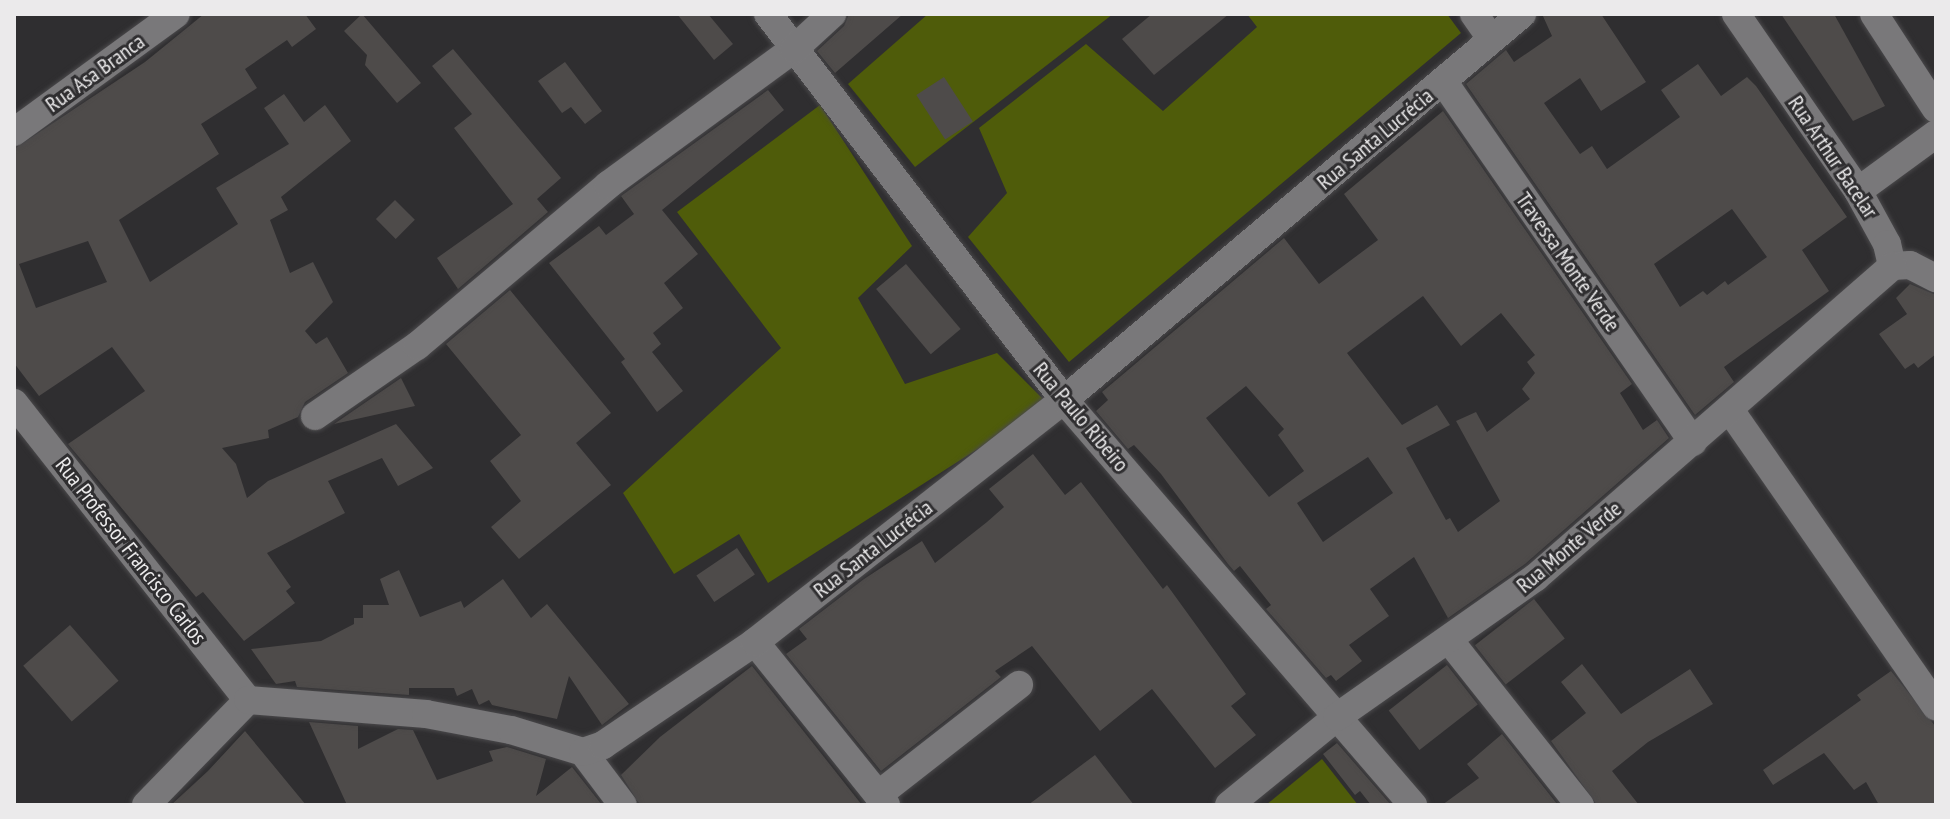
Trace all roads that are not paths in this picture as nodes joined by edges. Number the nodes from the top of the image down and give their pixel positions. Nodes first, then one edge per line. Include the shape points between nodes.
1 (176, 14) edge
2 (768, 14) edge
3 (832, 14) edge
4 (1522, 14) edge
5 (1736, 14) edge
6 (1874, 14) edge
7 (1482, 25) edge
8 (794, 49) junction
9 (1443, 81) junction
10 (1936, 109) edge
11 (14, 132) edge
12 (1936, 134) edge
13 (1858, 191) junction
14 (1892, 266) junction
15 (1936, 278) edge
16 (1064, 400) junction
17 (14, 403) edge
18 (1730, 410) junction
19 (315, 416) dead end
20 (1693, 442) junction
21 (1449, 640) junction
22 (755, 642) junction
23 (1019, 685) dead end
24 (248, 700) junction
25 (1936, 706) edge
26 (1337, 717) junction
27 (583, 752) junction
28 (882, 800) edge
29 (146, 805) edge
30 (623, 805) edge
31 (1229, 805) edge
32 (1413, 805) edge
33 (1580, 805) edge

1 - 11 street, Rua Asa Branca
2 - 8 street, Rua Paulo Ribeiro
3 - 8 street
4 - 7 street, Rua Santa Lucrécia
5 - 13 street, Rua Arthur Bacelar
6 - 10 street
7 - 9 street, Rua Santa Lucrécia
8 - 16 street, Rua Paulo Ribeiro
8 - 19 street via 608,185 417,346
9 - 16 street, Rua Santa Lucrécia
9 - 20 street, Travessa Monte Verde
12 - 13 street
13 - 14 street, Rua Arthur Bacelar via 1887,244
14 - 15 street via 1910,265
14 - 18 street, Rua Monte Verde
16 - 22 street, Rua Santa Lucrécia
16 - 26 street, Rua Paulo Ribeiro
17 - 24 street, Rua Professor Francisco Carlos
18 - 20 street, Rua Monte Verde
18 - 25 street
20 - 21 street, Rua Monte Verde via 1536,577
21 - 26 street, Rua Monte Verde
21 - 33 street
22 - 27 street, Rua Santa Lucrécia via 603,745
22 - 28 street
23 - 28 street
24 - 27 street via 426,714 511,730
24 - 29 street
26 - 31 street, Rua Monte Verde
26 - 32 street, Rua Paulo Ribeiro
27 - 30 street

